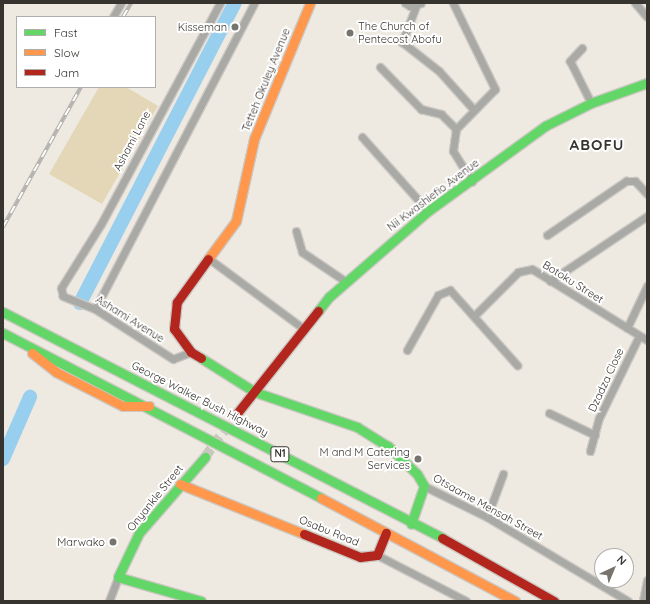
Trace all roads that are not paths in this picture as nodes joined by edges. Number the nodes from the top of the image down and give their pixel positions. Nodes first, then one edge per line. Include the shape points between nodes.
1 (121, 3) edge
2 (220, 3) edge
3 (254, 3) edge
4 (310, 3) edge
5 (405, 3) edge
6 (453, 3) edge
7 (635, 3) edge
8 (418, 4) edge
9 (114, 16) edge
10 (647, 17) edge
11 (582, 48) dead end
12 (380, 67) dead end
13 (647, 83) edge
14 (591, 103) junction
15 (474, 110) junction
16 (456, 129) junction
17 (362, 138) dead end
18 (472, 181) junction
19 (647, 194) edge
20 (428, 211) junction
21 (647, 216) edge
22 (296, 231) dead end
23 (547, 235) dead end
24 (208, 258) junction
25 (345, 281) junction
26 (550, 281) junction
27 (647, 286) edge
28 (61, 288) joint
29 (95, 309) junction
30 (3, 312) edge
31 (474, 316) junction
32 (627, 328) junction
33 (304, 329) junction
34 (3, 333) edge
35 (639, 336) junction
36 (647, 340) edge
37 (407, 350) dead end
38 (191, 352) junction
39 (517, 365) dead end
40 (255, 392) junction
41 (238, 412) tunnel mouth
42 (549, 413) dead end
43 (595, 435) junction
44 (590, 452) dead end
45 (205, 457) tunnel mouth
46 (503, 474) dead end
47 (180, 484) junction
48 (424, 486) junction
49 (487, 517) junction
50 (411, 524) junction
51 (386, 533) junction
52 (377, 555) junction
53 (118, 577) junction
54 (647, 580) edge
55 (109, 601) edge
56 (201, 601) edge
57 (466, 601) edge
58 (515, 601) edge
59 (554, 601) edge
60 (628, 601) edge
61 (643, 601) edge

1 - 9 street
2 - 28 street, Ashami Lane via 101,224
3 - 29 street
4 - 24 main road, Tetteh Okuley Avenue via 254,139 236,221
5 - 8 street
6 - 15 street via 495,89
7 - 10 street
8 - 15 street via 402,42 440,71
11 - 14 street via 570,61
12 - 16 street via 421,109 441,114
13 - 14 main road, Nii Kwashiefio Avenue
14 - 18 main road, Nii Kwashiefio Avenue via 545,126
15 - 16 street
16 - 18 street via 453,151
17 - 20 street
18 - 20 main road, Nii Kwashiefio Avenue
19 - 23 street via 635,181 626,181
20 - 25 main road, Nii Kwashiefio Avenue
21 - 26 street
22 - 25 street via 302,252
24 - 33 street
24 - 38 main road, Tetteh Okuley Avenue via 183,292 174,312 174,328
25 - 33 main road, Nii Kwashiefio Avenue
26 - 31 street, Botoku Street via 532,269 525,269
26 - 32 street, Botoku Street
27 - 32 street
28 - 29 street, Ashami Avenue via 63,296
29 - 38 street, Ashami Avenue via 173,359
30 - 50 main road, George Walker Bush Highway / N1 via 206,414
31 - 37 street via 453,292 444,290
31 - 39 street
32 - 35 street, Botoku Street
33 - 40 main road, Nii Kwashiefio Avenue
34 - 51 main road, N1 via 26,345 42,362 92,392 123,406 149,406
35 - 36 street, Botoku Street
35 - 43 street, Dzadza Close
38 - 40 main road, Tetteh Okuley Avenue
40 - 41 main road, Nii Kwashiefio Avenue
40 - 48 main road, Otsaame Mensah Street via 373,435 404,460
42 - 43 street
43 - 44 street, Dzadza Close
45 - 47 main road, Onyankle Street
46 - 49 street
47 - 52 main road, Osabu Road via 360,557
47 - 53 main road, Onyankle Street via 139,533
48 - 49 street, Otsaame Mensah Street
48 - 50 main road
49 - 60 street, Otsaame Mensah Street
50 - 59 main road, George Walker Bush Highway / N1 via 471,553
51 - 52 main road
51 - 58 main road, N1
52 - 57 street
53 - 55 street, Onyankle Street
53 - 56 main road
54 - 61 street

